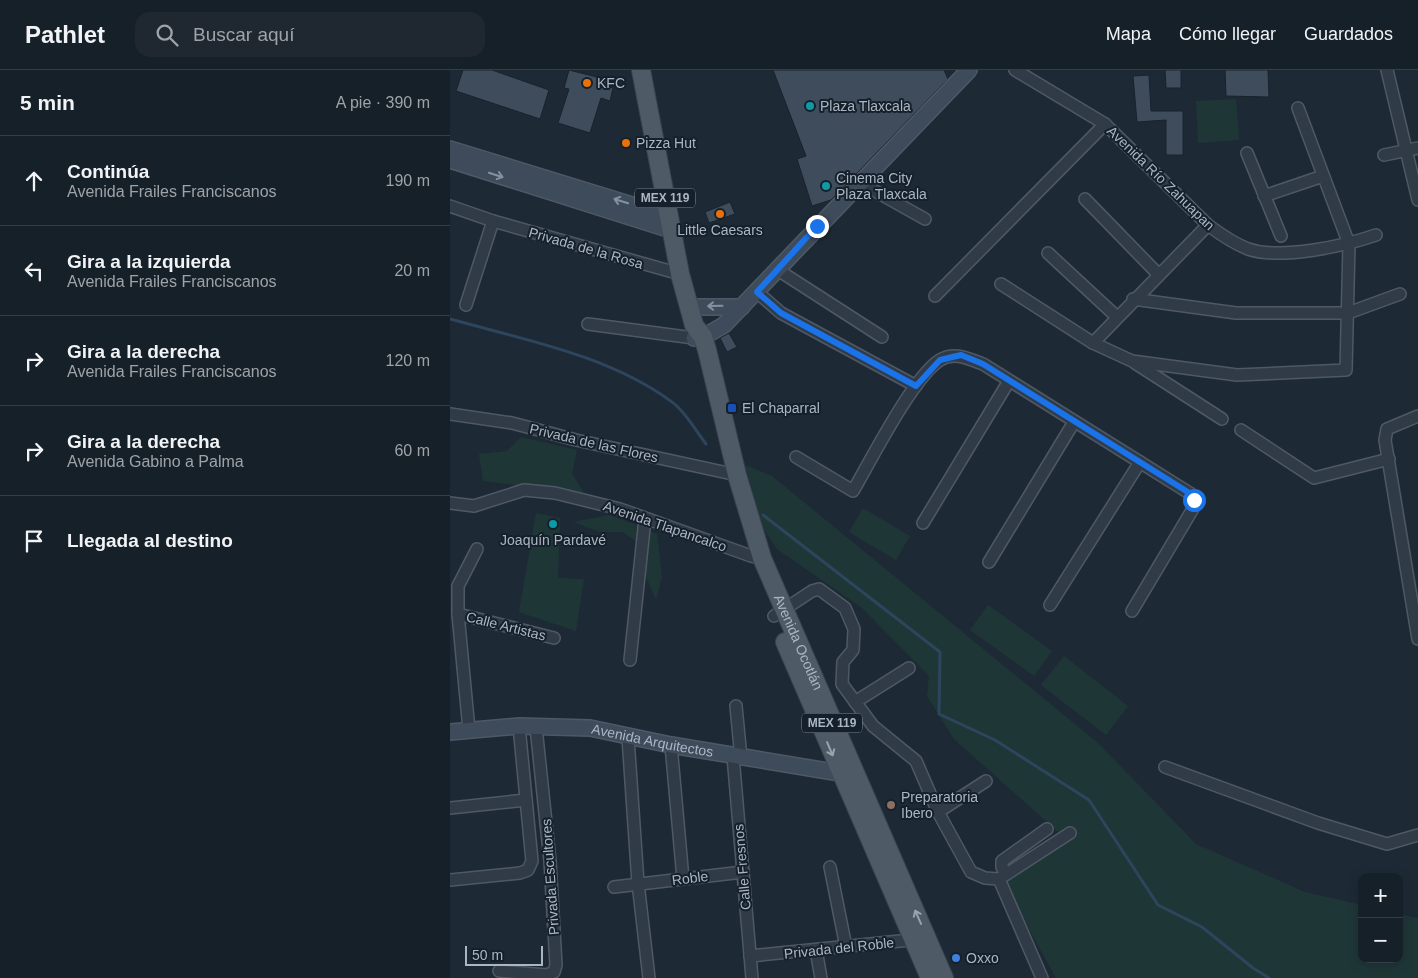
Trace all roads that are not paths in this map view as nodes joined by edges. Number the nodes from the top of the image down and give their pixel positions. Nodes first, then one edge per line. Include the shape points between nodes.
1 (641, 70) edge
2 (969, 70) edge
3 (1015, 70) edge
4 (1387, 70) edge
5 (1298, 108) dead end
6 (1105, 124) junction
7 (1418, 148) edge
8 (450, 149) edge
9 (1406, 150) junction
10 (1247, 153) dead end
11 (1384, 155) dead end
12 (450, 160) edge
13 (1323, 176) junction
14 (859, 182) junction
15 (1264, 196) junction
16 (1085, 199) dead end
17 (1418, 200) edge
18 (450, 206) edge
19 (925, 219) dead end
20 (493, 221) junction
21 (670, 223) junction
22 (1208, 225) junction
23 (1376, 235) dead end
24 (1280, 236) dead end
25 (1350, 244) junction
26 (1048, 253) dead end
27 (778, 270) junction
28 (680, 274) junction
29 (1158, 274) junction
30 (1000, 284) dead end
31 (757, 292) junction
32 (1400, 294) dead end
33 (935, 296) dead end
34 (1133, 299) junction
35 (466, 305) dead end
36 (742, 307) junction
37 (688, 308) junction
38 (1348, 313) junction
39 (1116, 317) junction
40 (588, 324) dead end
41 (697, 334) junction
42 (882, 337) dead end
43 (1093, 343) junction
44 (1132, 361) junction
45 (1009, 381) junction
46 (916, 386) junction
47 (450, 414) edge
48 (1418, 416) edge
49 (1222, 419) dead end
50 (1074, 422) junction
51 (1241, 430) dead end
52 (796, 457) dead end
53 (1388, 459) junction
54 (1140, 462) junction
55 (732, 474) junction
56 (450, 503) edge
57 (645, 519) junction
58 (923, 523) dead end
59 (477, 549) dead end
60 (756, 557) junction
61 (989, 562) dead end
62 (1050, 605) dead end
63 (1132, 611) dead end
64 (779, 612) junction
65 (458, 614) junction
66 (554, 638) dead end
67 (1418, 639) edge
68 (630, 660) dead end
69 (909, 668) dead end
70 (855, 702) junction
71 (736, 706) dead end
72 (520, 726) junction
73 (536, 726) junction
74 (469, 730) junction
75 (450, 732) edge
76 (628, 738) junction
77 (671, 745) junction
78 (737, 757) junction
79 (1165, 767) dead end
80 (846, 772) junction
81 (986, 781) dead end
82 (526, 800) junction
83 (450, 808) edge
84 (938, 812) junction
85 (1047, 829) dead end
86 (1070, 833) dead end
87 (1418, 835) edge
88 (830, 867) dead end
89 (743, 872) junction
90 (1002, 877) junction
91 (683, 879) junction
92 (450, 880) edge
93 (638, 884) junction
94 (614, 888) dead end
95 (920, 939) junction
96 (846, 947) junction
97 (816, 950) junction
98 (750, 956) junction
99 (498, 971) dead end
100 (650, 978) edge
101 (752, 978) edge
102 (821, 978) edge
103 (930, 978) edge
104 (944, 978) edge
105 (1042, 978) edge

1 - 21 main road, Avenida Ocotlán / MEX 119
2 - 14 street
3 - 6 street, Avenida Río Zahuapan
4 - 9 street
5 - 13 street
6 - 22 street, Avenida Río Zahuapan
6 - 33 street
7 - 9 street
21 -> 8 street
9 - 11 street
9 - 17 street
10 - 15 street
12 -> 21 street
13 - 15 street
13 - 25 street
14 - 19 street
14 - 27 street
15 - 24 street
16 - 29 street
18 - 20 street, Privada de la Rosa
20 - 28 street, Privada de la Rosa
20 - 35 street
21 - 28 main road, Avenida Ocotlán / MEX 119
22 - 25 street, Avenida Río Zahuapan via 1225,238 1249,249 1286,253
22 - 29 street
23 - 25 street, Avenida Río Zahuapan
25 - 38 street
26 - 39 street
27 - 31 street
27 - 42 street
28 - 37 main road, Avenida Ocotlán / MEX 119
29 - 34 street
30 - 43 street
31 - 36 street
31 - 46 street via 781,313
32 - 38 street
34 - 38 street via 1236,313
34 - 39 street
36 -> 37 street
36 - 41 street via 724,325
37 - 41 main road, Avenida Ocotlán / MEX 119
38 - 44 street via 1346,370 1237,375
39 - 43 street
40 - 41 street
41 - 55 main road, Avenida Ocotlán / MEX 119
43 - 44 street
44 - 49 street
45 - 46 street via 983,364 961,355 940,360
45 - 50 street
45 - 58 street
46 - 52 street via 852,491
47 - 55 street, Privada de las Flores via 512,423
48 - 53 street via 1387,429
50 - 54 street
50 - 61 street
51 - 53 street via 1314,478
53 - 67 street
54 - 62 street
54 - 63 street via 1191,494 1194,507
55 - 60 main road, Avenida Ocotlán / MEX 119
56 - 57 street, Avenida Tlapancalco via 474,506 524,490 606,504
57 - 60 street, Avenida Tlapancalco
57 - 68 street
59 - 65 street via 458,586
60 - 64 main road, Avenida Ocotlán / MEX 119
64 - 70 street via 819,589 845,608 854,629 853,650 843,662 842,684
64 - 80 main road, Avenida Ocotlán / MEX 119
65 - 66 street, Calle Artistas
65 - 74 street
69 - 70 street
70 - 84 street via 873,726 916,761
71 - 78 street, Calle Fresnos
72 - 73 street, Avenida Arquitectos
72 - 74 street, Avenida Arquitectos
72 - 82 street, Privada Escultores
73 - 76 street, Avenida Arquitectos via 590,728
73 - 99 street, Privada Escultores via 550,861 556,965 554,972 547,975
74 - 75 street, Avenida Arquitectos
76 - 77 street, Avenida Arquitectos
76 - 93 street
77 - 78 street, Avenida Arquitectos
77 - 91 street
78 - 80 street, Avenida Arquitectos
78 - 89 street, Calle Fresnos
79 - 87 street via 1318,824 1387,844
80 - 95 main road, Avenida Ocotlán / MEX 119
81 - 84 street
82 - 83 street
82 - 92 street, Privada Escultores via 532,861 528,870
84 - 90 street via 971,872 985,878
85 - 90 street via 1002,861
86 - 90 street
88 - 96 street
89 - 91 street, Roble
89 - 98 street, Calle Fresnos
90 - 105 street
91 - 93 street, Roble
93 - 94 street, Roble
93 - 100 street
95 - 96 street, Privada del Roble
95 - 103 main road, Avenida Ocotlán / MEX 119
95 - 104 main road, Avenida Ocotlán / MEX 119
96 - 97 street, Privada del Roble
97 - 98 street, Privada del Roble
97 - 102 street
98 - 101 street, Calle Fresnos

